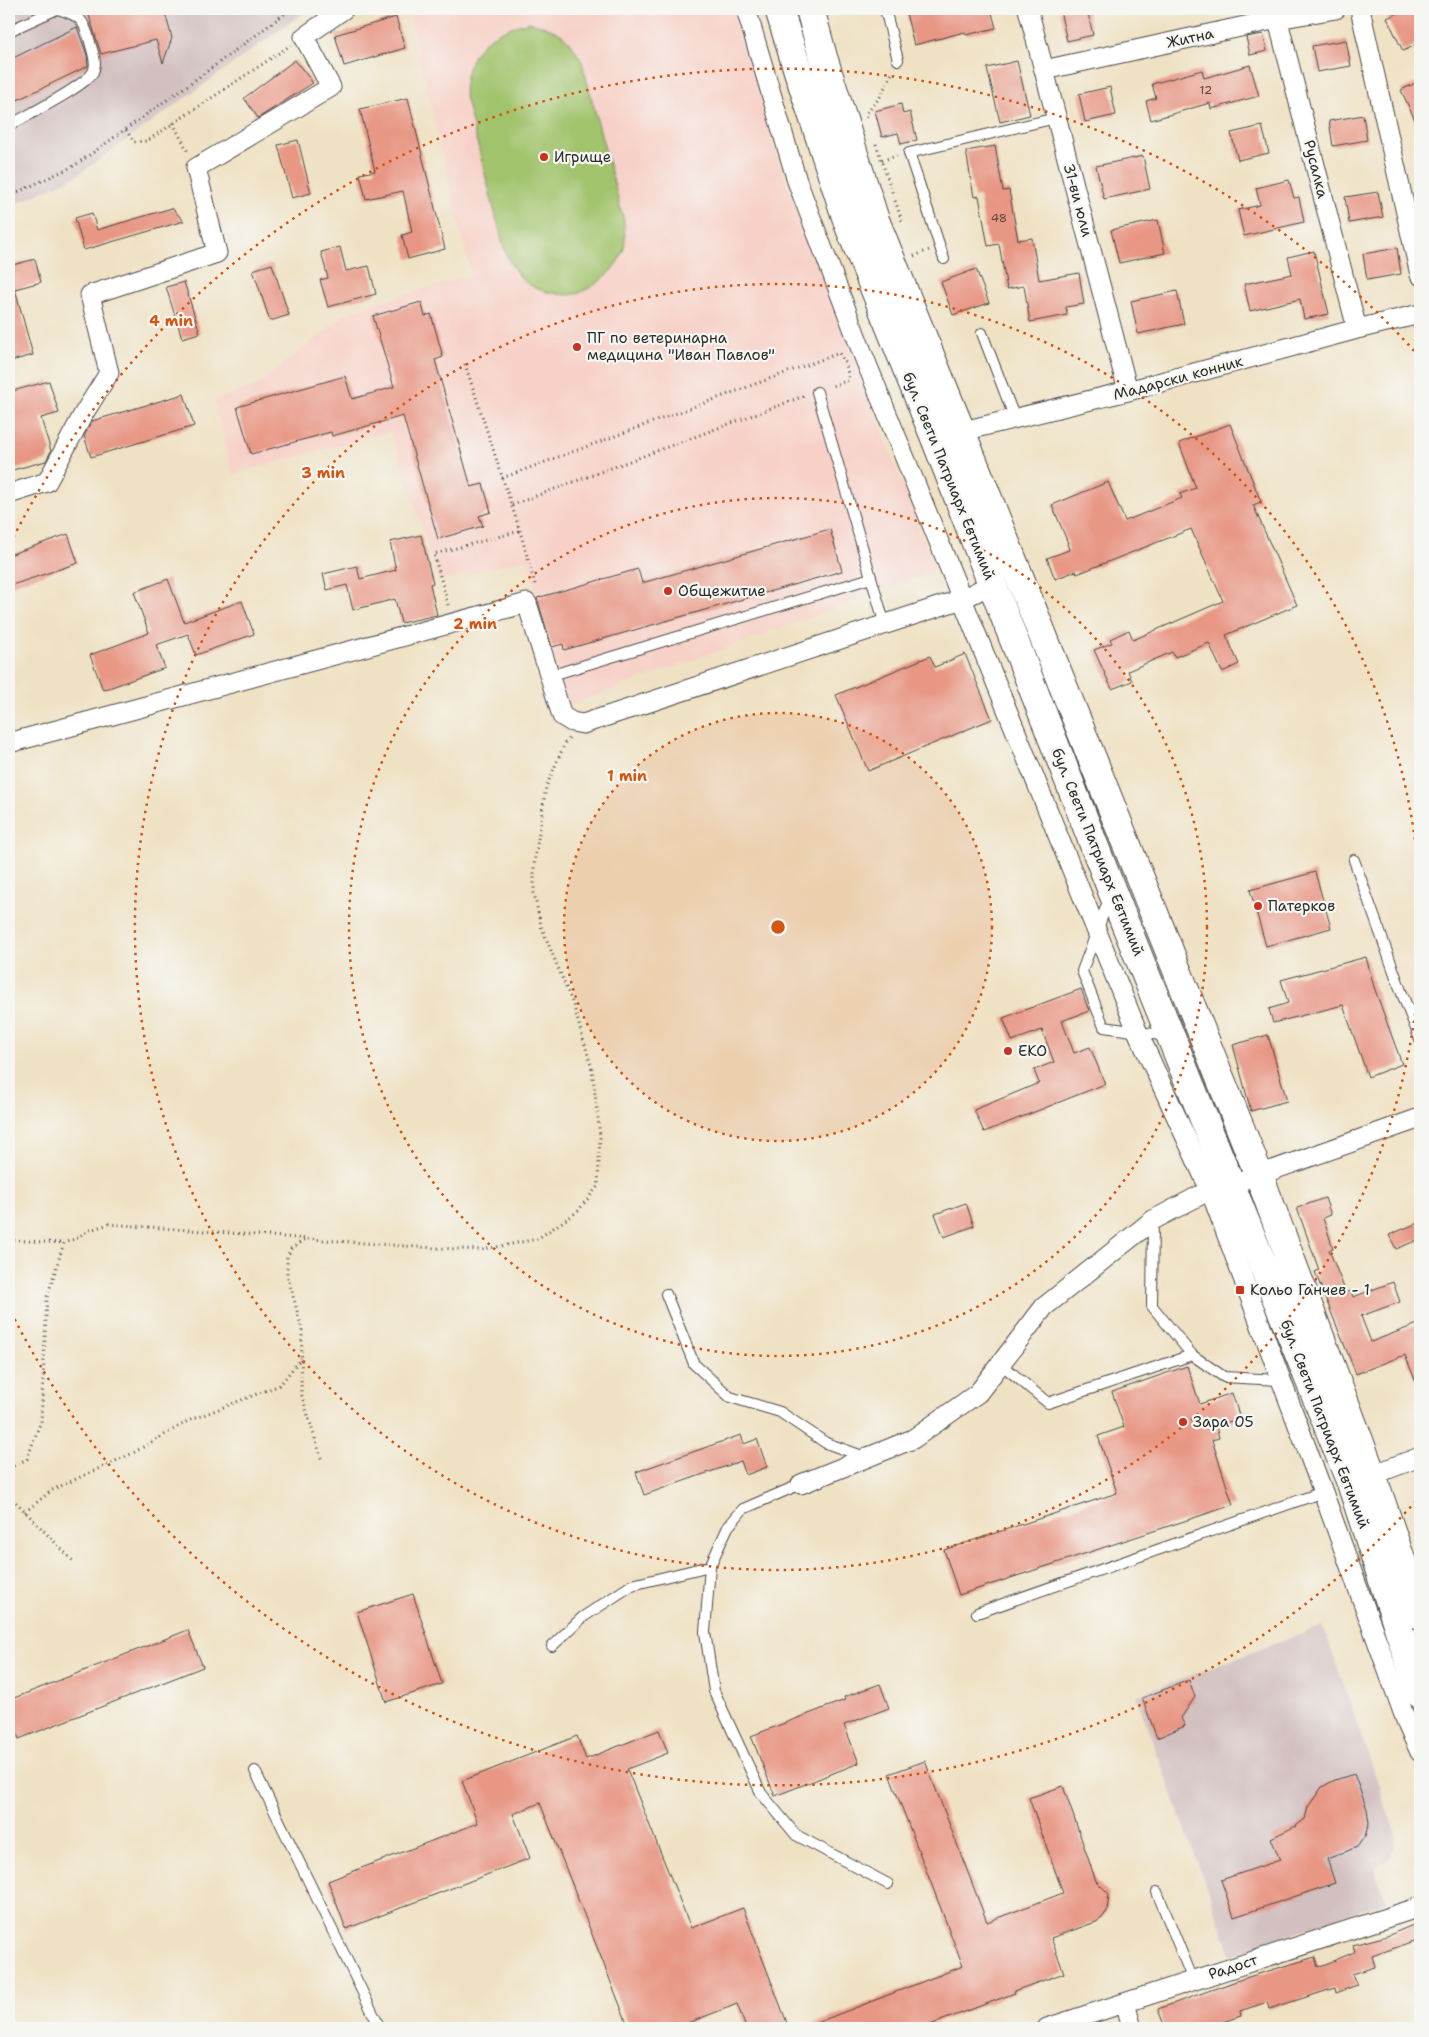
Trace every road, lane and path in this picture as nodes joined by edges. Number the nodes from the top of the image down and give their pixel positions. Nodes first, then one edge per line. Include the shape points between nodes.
1 (57, 9) edge
2 (291, 9) edge
3 (344, 9) edge
4 (746, 9) edge
5 (779, 9) edge
6 (810, 9) edge
7 (885, 9) edge
8 (1028, 9) edge
9 (1336, 9) edge
10 (1360, 9) edge
11 (1276, 14) edge
12 (9, 31) edge
13 (304, 37) junction
14 (898, 60) dead end
15 (1044, 70) junction
16 (1056, 118) junction
17 (173, 123) junction
18 (9, 126) edge
19 (126, 130) junction
20 (196, 168) junction
21 (9, 196) edge
22 (944, 259) dead end
23 (1420, 275) edge
24 (1420, 314) edge
25 (1357, 329) junction
26 (982, 333) dead end
27 (465, 364) dead end
28 (1128, 391) junction
29 (817, 392) junction
30 (1015, 419) junction
31 (961, 432) junction
32 (935, 438) junction
33 (502, 478) junction
34 (9, 494) edge
35 (512, 505) junction
36 (520, 531) junction
37 (871, 578) junction
38 (992, 584) junction
39 (962, 599) junction
40 (527, 603) junction
41 (453, 623) junction
42 (885, 625) junction
43 (549, 676) junction
44 (583, 724) junction
45 (9, 743) edge
46 (1354, 860) dead end
47 (1112, 891) junction
48 (1097, 930) junction
49 (1138, 1033) junction
50 (1172, 1037) junction
51 (1420, 1039) edge
52 (1420, 1118) edge
53 (1259, 1175) junction
54 (1220, 1187) junction
55 (1153, 1220) junction
56 (9, 1240) edge
57 (305, 1240) junction
58 (64, 1243) junction
59 (666, 1294) dead end
60 (1192, 1355) junction
61 (301, 1358) junction
62 (1001, 1364) junction
63 (1280, 1380) junction
64 (1420, 1457) edge
65 (866, 1458) junction
66 (322, 1461) dead end
67 (9, 1468) edge
68 (1372, 1475) junction
69 (800, 1484) joint
70 (1323, 1492) junction
71 (9, 1495) edge
72 (25, 1512) junction
73 (74, 1562) dead end
74 (710, 1566) junction
75 (977, 1612) dead end
76 (1420, 1615) edge
77 (552, 1646) dead end
78 (1420, 1694) edge
79 (1420, 1752) edge
80 (255, 1771) dead end
81 (888, 1884) dead end
82 (1157, 1892) dead end
83 (1420, 1908) edge
84 (1193, 1980) junction
85 (1125, 2003) junction
86 (380, 2028) edge
87 (1047, 2028) edge
88 (1132, 2028) edge

1 - 12 lane
1 - 18 lane via 76,15 85,25 96,62 93,73
2 - 19 path
3 - 13 street
4 - 39 street via 796,181
5 - 32 main road, бул. Свети Патриарх Евтимий via 849,226
6 - 31 main road, бул. Свети Патриарх Евтимий via 875,220
7 - 14 lane
8 - 15 street, 31-ви юли
9 - 11 street, Житна
10 - 23 street
11 - 15 street, Житна
11 - 25 street, Русалка
13 - 17 path
13 - 20 street via 330,87
15 - 16 street, 31-ви юли
16 - 22 lane via 909,153
16 - 28 street, 31-ви юли
17 - 19 path via 147,141 134,142
17 - 20 path
19 - 21 path via 74,166
20 - 34 street via 217,253 90,295 109,373 47,482
24 - 25 street, Мадарски конник
25 - 28 street, Мадарски конник
26 - 30 lane
27 - 33 path
28 - 30 street, Мадарски конник
29 - 33 path via 849,380 846,364 839,353
29 - 35 path
29 - 37 lane
30 - 31 street, Мадарски конник
31 - 32 street, Мадарски конник
31 - 53 main road, бул. Свети Патриарх Евтимий
32 - 38 main road, бул. Свети Патриарх Евтимий
33 - 35 path
35 - 36 path
36 - 40 path via 536,591
36 - 41 path via 434,554
37 - 42 lane
37 - 43 lane
38 - 39 street
38 - 47 main road, бул. Свети Патриарх Евтимий
39 - 42 street
39 - 48 street
40 - 41 street
40 - 43 street
41 - 45 street
42 - 44 street
43 - 44 street via 562,716
44 - 57 path via 565,743 546,786 534,865 534,893 541,926 573,1004 592,1069 600,1136 598,1186 577,1212 537,1239 481,1250
46 - 51 lane
47 - 48 lane
47 - 50 main road, бул. Свети Патриарх Евтимий
48 - 49 street
48 - 49 lane via 1082,971 1104,1027
49 - 50 lane
49 - 54 street
50 - 54 main road, бул. Свети Патриарх Евтимий
52 - 53 street
53 - 54 street
53 - 68 main road, бул. Свети Патриарх Евтимий
54 - 55 street
54 - 63 street
54 - 78 main road, бул. Свети Патриарх Евтимий via 1351,1483
55 - 60 lane via 1152,1306
55 - 62 street via 1044,1307
56 - 58 path
57 - 58 path via 109,1224
57 - 61 path via 291,1249 287,1257 302,1329
58 - 67 path via 47,1297 41,1421 26,1459
59 - 65 lane via 694,1364 730,1397 780,1412 826,1443
60 - 62 lane via 1048,1402
60 - 63 lane via 1224,1377
61 - 66 path via 301,1393
61 - 72 path via 280,1385 188,1421 134,1453 52,1490
62 - 65 street via 978,1393 912,1439
63 - 70 street
64 - 68 street
65 - 69 street
68 - 76 main road, бул. Свети Патриарх Евтимий
69 - 74 lane via 743,1509 728,1527
70 - 75 lane
70 - 79 street
71 - 72 path
72 - 73 path
74 - 77 lane via 632,1585 583,1617
74 - 81 lane via 705,1632 714,1691 761,1794 796,1835
80 - 86 lane
82 - 84 lane
83 - 84 street, Радост
84 - 85 street, Радост
85 - 87 street, Радост
85 - 88 street

